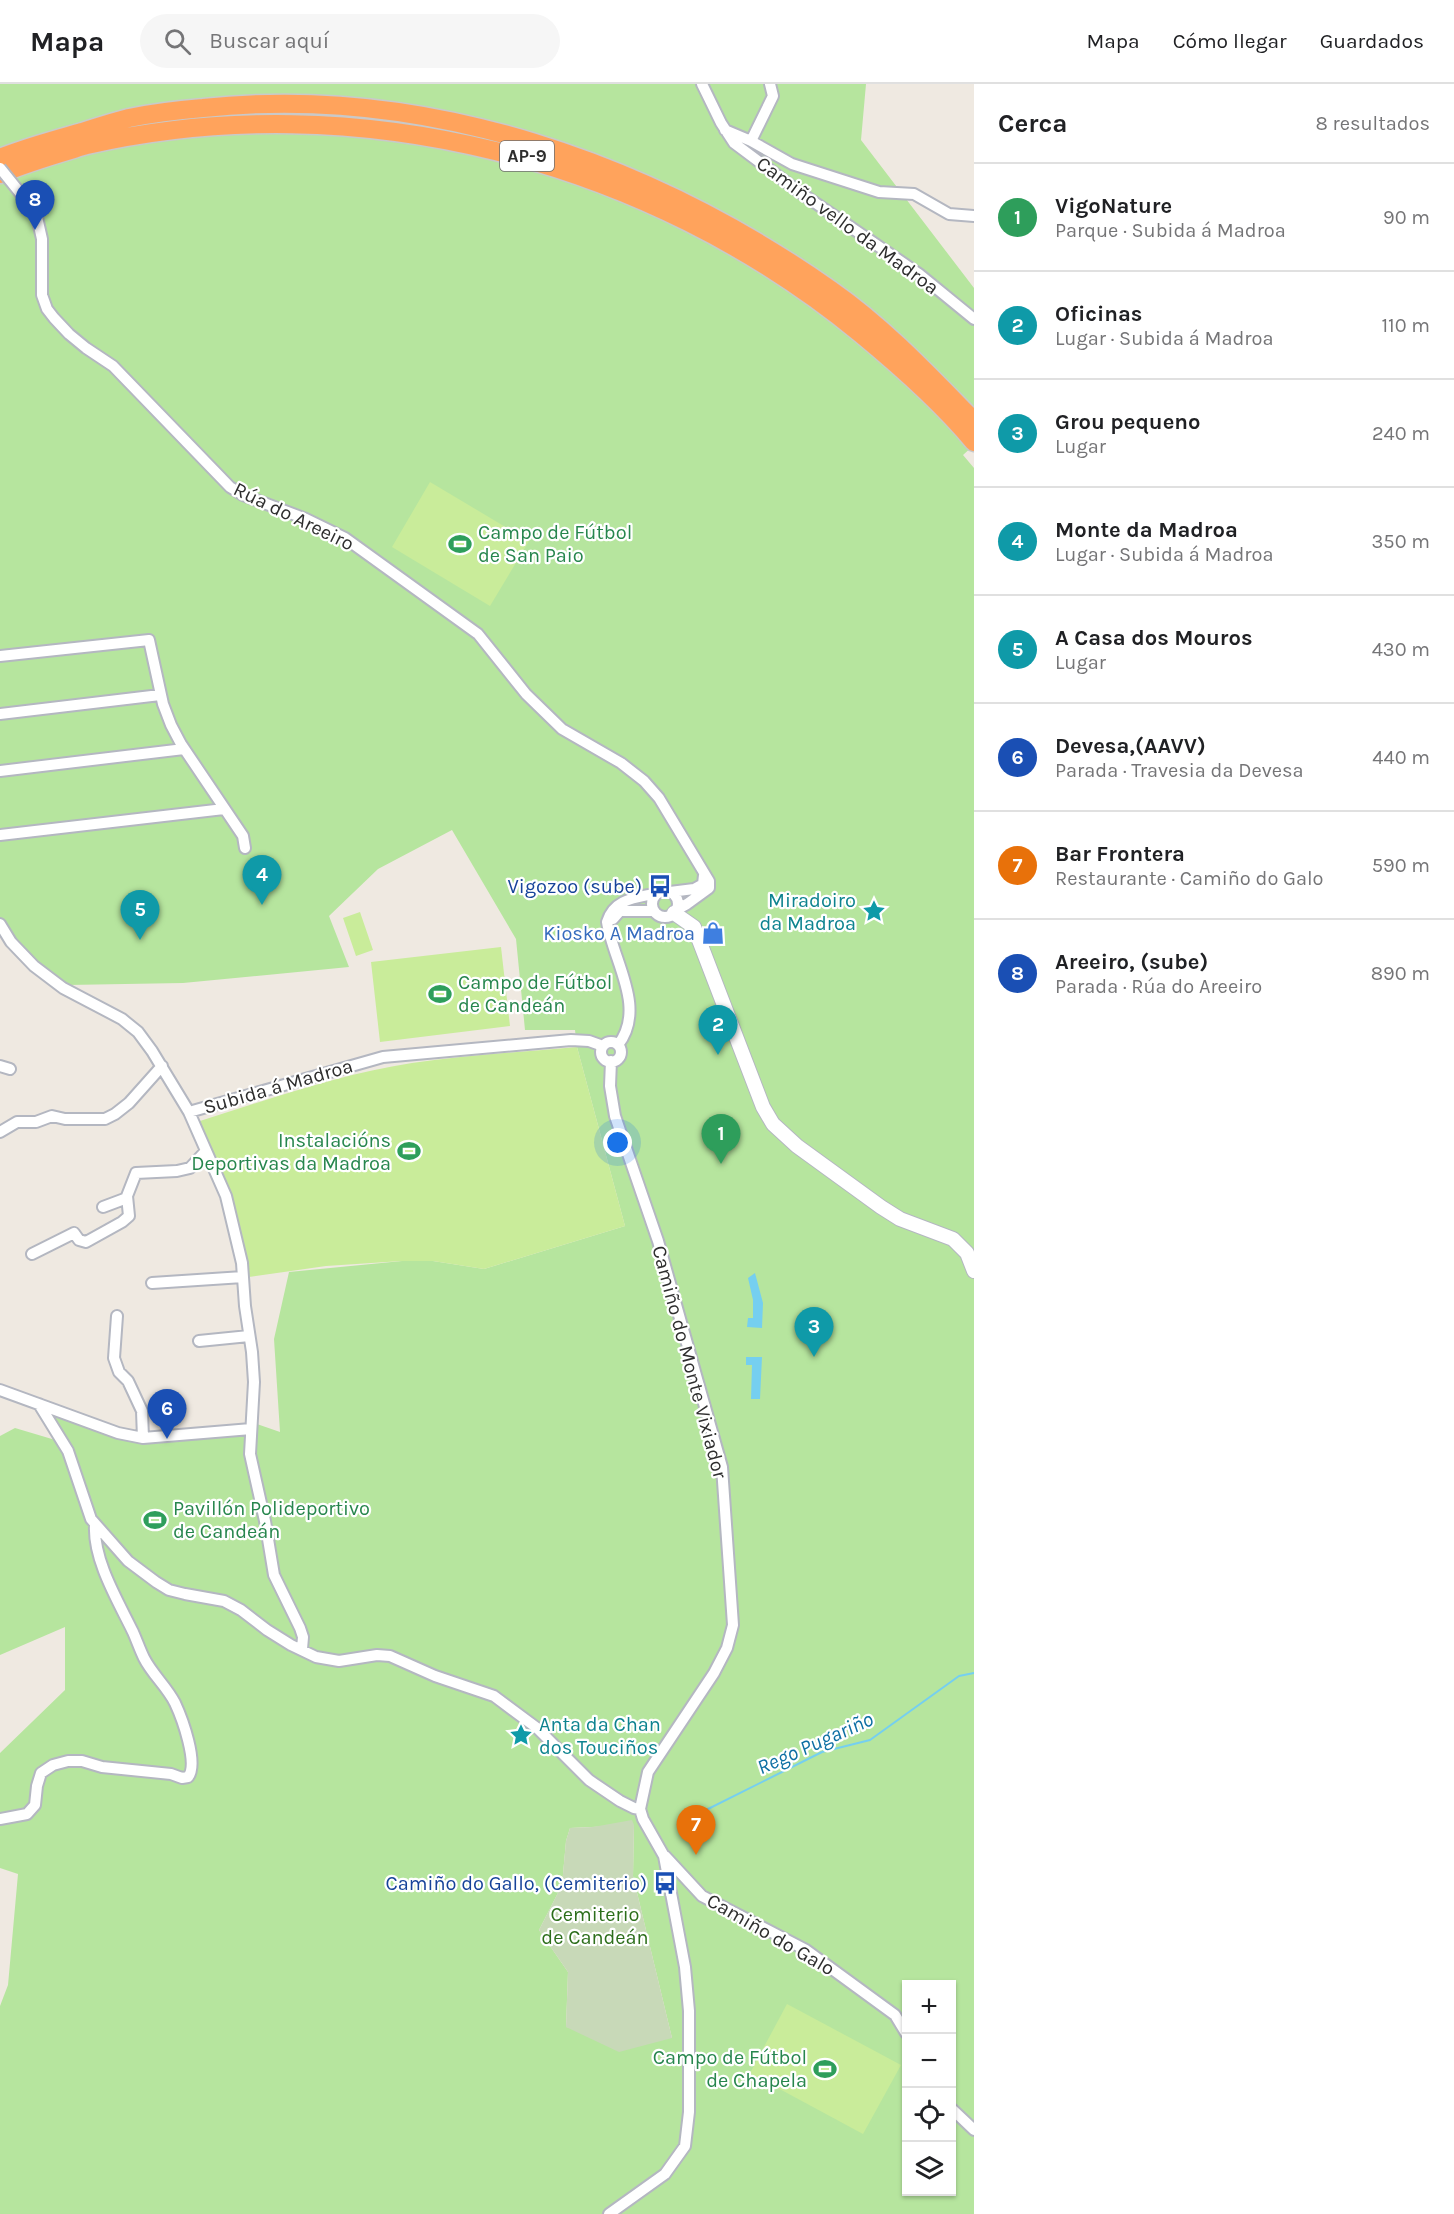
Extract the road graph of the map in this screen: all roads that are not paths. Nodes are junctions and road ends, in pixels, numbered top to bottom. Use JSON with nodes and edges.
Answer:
{"nodes":[{"id":1,"x":702,"y":84,"type":"edge"},
{"id":2,"x":770,"y":84,"type":"edge"},
{"id":3,"x":725,"y":130,"type":"junction"},
{"id":4,"x":751,"y":141,"type":"junction"},
{"id":5,"x":0,"y":158,"type":"edge"},
{"id":6,"x":0,"y":168,"type":"edge"},
{"id":7,"x":0,"y":174,"type":"edge"},
{"id":8,"x":974,"y":216,"type":"edge"},
{"id":9,"x":974,"y":319,"type":"edge"},
{"id":10,"x":974,"y":421,"type":"edge"},
{"id":11,"x":974,"y":442,"type":"edge"},
{"id":12,"x":0,"y":656,"type":"edge"},
{"id":13,"x":160,"y":695,"type":"junction"},
{"id":14,"x":0,"y":714,"type":"edge"},
{"id":15,"x":184,"y":749,"type":"junction"},
{"id":16,"x":0,"y":771,"type":"edge"},
{"id":17,"x":224,"y":809,"type":"junction"},
{"id":18,"x":0,"y":835,"type":"edge"},
{"id":19,"x":245,"y":848,"type":"dead end"},
{"id":20,"x":705,"y":872,"type":"junction"},
{"id":21,"x":670,"y":892,"type":"junction"},
{"id":22,"x":658,"y":893,"type":"junction"},
{"id":23,"x":654,"y":911,"type":"junction"},
{"id":24,"x":675,"y":912,"type":"junction"},
{"id":25,"x":0,"y":924,"type":"edge"},
{"id":26,"x":609,"y":930,"type":"junction"},
{"id":27,"x":618,"y":1045,"type":"junction"},
{"id":28,"x":603,"y":1046,"type":"junction"},
{"id":29,"x":611,"y":1061,"type":"junction"},
{"id":30,"x":162,"y":1066,"type":"junction"},
{"id":31,"x":189,"y":1112,"type":"junction"},
{"id":32,"x":0,"y":1132,"type":"edge"},
{"id":33,"x":206,"y":1151,"type":"junction"},
{"id":34,"x":127,"y":1198,"type":"junction"},
{"id":35,"x":103,"y":1207,"type":"dead end"},
{"id":36,"x":32,"y":1254,"type":"dead end"},
{"id":37,"x":974,"y":1271,"type":"edge"},
{"id":38,"x":243,"y":1277,"type":"junction"},
{"id":39,"x":152,"y":1283,"type":"dead end"},
{"id":40,"x":117,"y":1316,"type":"dead end"},
{"id":41,"x":249,"y":1336,"type":"junction"},
{"id":42,"x":199,"y":1341,"type":"dead end"},
{"id":43,"x":0,"y":1390,"type":"edge"},
{"id":44,"x":39,"y":1404,"type":"junction"},
{"id":45,"x":250,"y":1429,"type":"junction"},
{"id":46,"x":143,"y":1438,"type":"junction"},
{"id":47,"x":95,"y":1525,"type":"junction"},
{"id":48,"x":302,"y":1649,"type":"junction"},
{"id":49,"x":640,"y":1809,"type":"junction"},
{"id":50,"x":0,"y":1819,"type":"edge"},
{"id":51,"x":664,"y":1856,"type":"junction"},
{"id":52,"x":902,"y":2026,"type":"edge"},
{"id":53,"x":956,"y":2114,"type":"edge"},
{"id":54,"x":974,"y":2130,"type":"edge"},
{"id":55,"x":609,"y":2214,"type":"edge"}],
"edges":[{"from":1,"to":3,"type":"street","name":"Camiño vello da Madroa"},
{"from":2,"to":4,"type":"street"},
{"from":3,"to":4,"type":"street"},
{"from":3,"to":9,"type":"street","name":"Camiño vello da Madroa"},
{"from":4,"to":8,"type":"street"},
{"from":5,"to":10,"type":"highway","number":"AP-9"},
{"from":6,"to":20,"type":"street","name":"Rúa do Areeiro","bridge":true},
{"from":7,"to":11,"type":"highway","number":"AP-9"},
{"from":12,"to":13,"type":"street"},
{"from":13,"to":14,"type":"street"},
{"from":13,"to":15,"type":"street"},
{"from":15,"to":16,"type":"street"},
{"from":15,"to":17,"type":"street"},
{"from":17,"to":18,"type":"street"},
{"from":17,"to":19,"type":"street"},
{"from":20,"to":21,"type":"street"},
{"from":20,"to":24,"type":"street"},
{"from":21,"to":22,"type":"street"},
{"from":21,"to":24,"type":"street"},
{"from":22,"to":23,"type":"street"},
{"from":22,"to":26,"type":"street"},
{"from":23,"to":24,"type":"street"},
{"from":23,"to":26,"type":"street"},
{"from":24,"to":37,"type":"street"},
{"from":25,"to":30,"type":"street","name":"Subida á Madroa"},
{"from":26,"to":27,"type":"street"},
{"from":27,"to":28,"type":"street","name":"Subida á Madroa"},
{"from":27,"to":29,"type":"street"},
{"from":28,"to":29,"type":"street"},
{"from":28,"to":31,"type":"street","name":"Subida á Madroa"},
{"from":29,"to":49,"type":"street","name":"Camiño do Monte Vixiador"},
{"from":30,"to":31,"type":"street","name":"Subida á Madroa"},
{"from":30,"to":32,"type":"street"},
{"from":31,"to":33,"type":"street"},
{"from":33,"to":34,"type":"street"},
{"from":33,"to":38,"type":"street"},
{"from":34,"to":35,"type":"street"},
{"from":34,"to":36,"type":"street"},
{"from":38,"to":39,"type":"street"},
{"from":38,"to":41,"type":"street"},
{"from":40,"to":46,"type":"street"},
{"from":41,"to":42,"type":"street"},
{"from":41,"to":45,"type":"street"},
{"from":43,"to":44,"type":"street"},
{"from":44,"to":46,"type":"street"},
{"from":44,"to":47,"type":"street"},
{"from":45,"to":46,"type":"street"},
{"from":45,"to":48,"type":"street"},
{"from":47,"to":48,"type":"street"},
{"from":47,"to":50,"type":"street"},
{"from":48,"to":49,"type":"street"},
{"from":49,"to":51,"type":"street"},
{"from":51,"to":52,"type":"street","name":"Camiño do Galo"},
{"from":51,"to":55,"type":"street"},
{"from":53,"to":54,"type":"street"}]}
